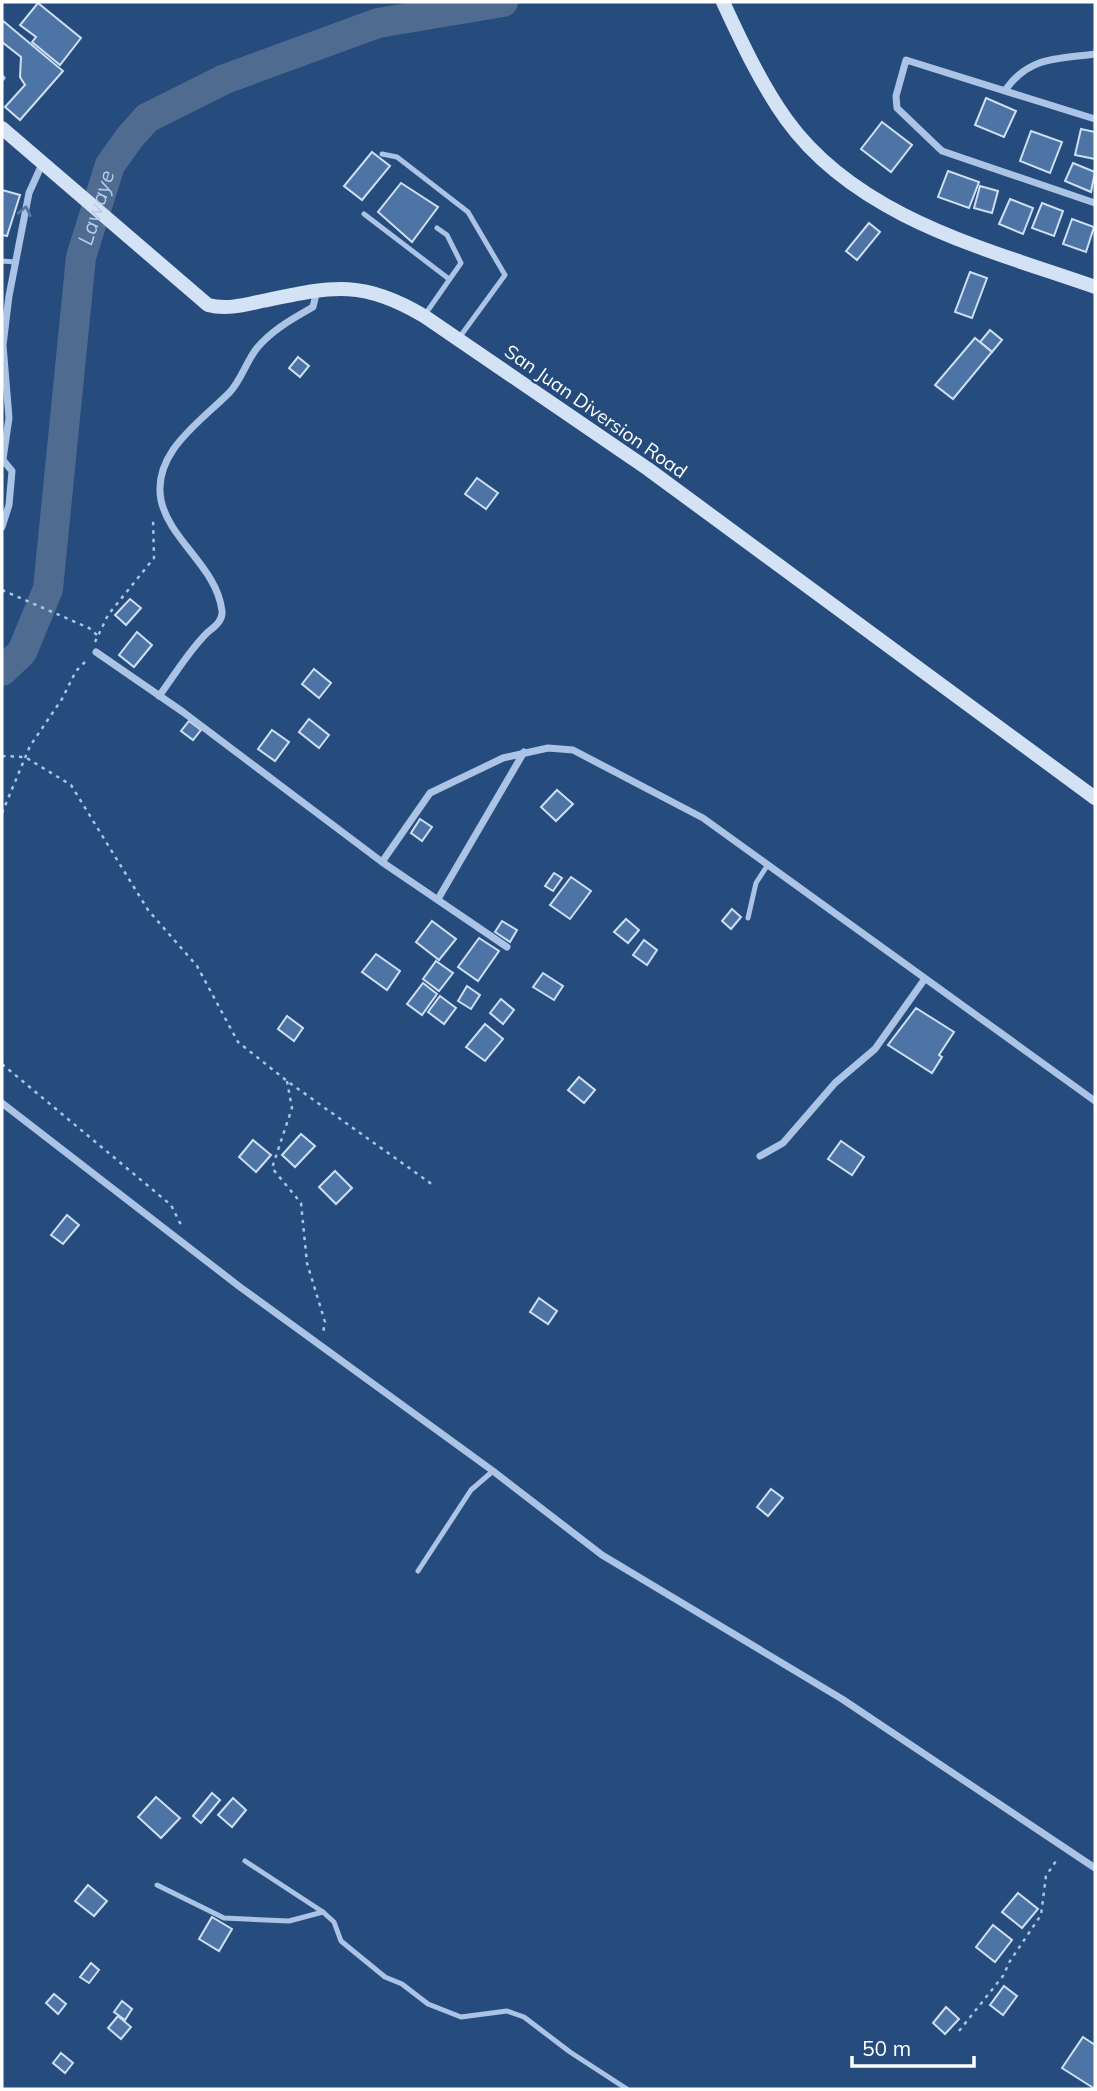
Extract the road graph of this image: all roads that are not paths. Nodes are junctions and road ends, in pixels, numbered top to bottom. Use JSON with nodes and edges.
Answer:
{"nodes":[{"id":1,"x":725,"y":7,"type":"edge"},
{"id":2,"x":1095,"y":54,"type":"edge"},
{"id":3,"x":1006,"y":89,"type":"junction"},
{"id":4,"x":1095,"y":119,"type":"edge"},
{"id":5,"x":2,"y":128,"type":"edge"},
{"id":6,"x":382,"y":154,"type":"dead end"},
{"id":7,"x":45,"y":164,"type":"junction"},
{"id":8,"x":1095,"y":203,"type":"edge"},
{"id":9,"x":364,"y":214,"type":"dead end"},
{"id":10,"x":437,"y":228,"type":"dead end"},
{"id":11,"x":2,"y":261,"type":"edge"},
{"id":12,"x":15,"y":262,"type":"junction"},
{"id":13,"x":449,"y":279,"type":"junction"},
{"id":14,"x":1095,"y":287,"type":"edge"},
{"id":15,"x":317,"y":289,"type":"junction"},
{"id":16,"x":424,"y":316,"type":"junction"},
{"id":17,"x":459,"y":338,"type":"junction"},
{"id":18,"x":2,"y":459,"type":"edge"},
{"id":19,"x":2,"y":498,"type":"edge"},
{"id":20,"x":9,"y":505,"type":"junction"},
{"id":21,"x":2,"y":527,"type":"edge"},
{"id":22,"x":96,"y":652,"type":"road end"},
{"id":23,"x":159,"y":696,"type":"junction"},
{"id":24,"x":524,"y":752,"type":"junction"},
{"id":25,"x":1095,"y":798,"type":"edge"},
{"id":26,"x":382,"y":862,"type":"junction"},
{"id":27,"x":767,"y":866,"type":"junction"},
{"id":28,"x":438,"y":899,"type":"junction"},
{"id":29,"x":748,"y":918,"type":"dead end"},
{"id":30,"x":507,"y":947,"type":"dead end"},
{"id":31,"x":924,"y":980,"type":"junction"},
{"id":32,"x":1095,"y":1101,"type":"edge"},
{"id":33,"x":2,"y":1103,"type":"edge"},
{"id":34,"x":760,"y":1156,"type":"dead end"},
{"id":35,"x":493,"y":1471,"type":"junction"},
{"id":36,"x":418,"y":1571,"type":"dead end"},
{"id":37,"x":245,"y":1861,"type":"dead end"},
{"id":38,"x":1095,"y":1868,"type":"edge"},
{"id":39,"x":157,"y":1885,"type":"dead end"},
{"id":40,"x":323,"y":1912,"type":"junction"},
{"id":41,"x":627,"y":2089,"type":"edge"}],
"edges":[{"from":1,"to":14,"type":"street"},
{"from":2,"to":3,"type":"street"},
{"from":3,"to":4,"type":"street"},
{"from":3,"to":8,"type":"street"},
{"from":5,"to":7,"type":"street","name":"San Juan Diversion Road"},
{"from":6,"to":17,"type":"lane"},
{"from":12,"to":7,"type":"street","one_way":true},
{"from":7,"to":15,"type":"street","name":"San Juan Diversion Road"},
{"from":9,"to":13,"type":"lane"},
{"from":10,"to":13,"type":"lane"},
{"from":11,"to":12,"type":"lane"},
{"from":12,"to":18,"type":"street"},
{"from":13,"to":16,"type":"lane"},
{"from":15,"to":16,"type":"street","name":"San Juan Diversion Road"},
{"from":15,"to":23,"type":"street"},
{"from":16,"to":17,"type":"street","name":"San Juan Diversion Road"},
{"from":17,"to":25,"type":"street","name":"San Juan Diversion Road"},
{"from":18,"to":20,"type":"street"},
{"from":19,"to":20,"type":"lane"},
{"from":20,"to":21,"type":"street"},
{"from":22,"to":23,"type":"street"},
{"from":23,"to":26,"type":"street"},
{"from":24,"to":26,"type":"street"},
{"from":24,"to":27,"type":"street"},
{"from":24,"to":28,"type":"street"},
{"from":26,"to":28,"type":"street"},
{"from":27,"to":29,"type":"lane"},
{"from":27,"to":31,"type":"street"},
{"from":28,"to":30,"type":"street"},
{"from":31,"to":32,"type":"street"},
{"from":31,"to":34,"type":"street"},
{"from":33,"to":35,"type":"street"},
{"from":35,"to":36,"type":"lane"},
{"from":35,"to":38,"type":"street"},
{"from":37,"to":40,"type":"lane"},
{"from":39,"to":40,"type":"lane"},
{"from":40,"to":41,"type":"lane"}]}
